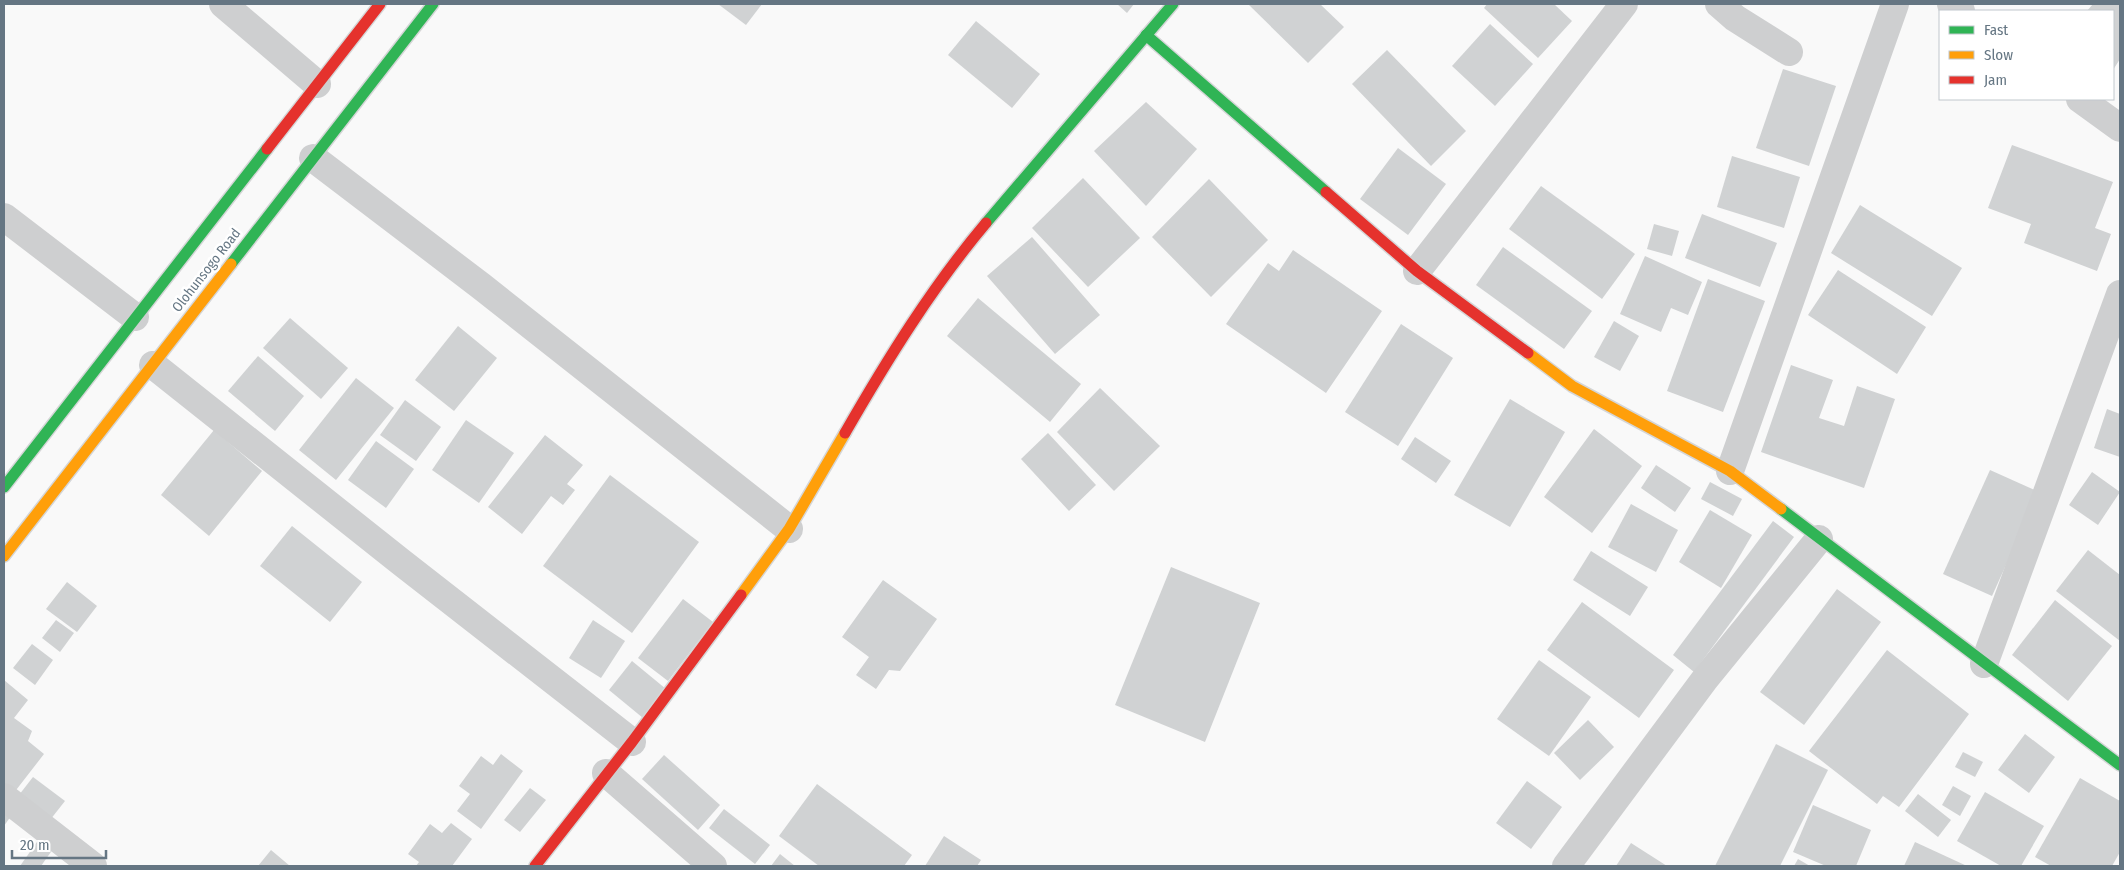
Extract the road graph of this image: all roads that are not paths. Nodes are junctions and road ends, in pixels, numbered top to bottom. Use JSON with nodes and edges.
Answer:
{"nodes":[{"id":1,"x":223,"y":4,"type":"edge"},
{"id":2,"x":380,"y":4,"type":"edge"},
{"id":3,"x":433,"y":4,"type":"edge"},
{"id":4,"x":1174,"y":4,"type":"edge"},
{"id":5,"x":1624,"y":4,"type":"edge"},
{"id":6,"x":1719,"y":4,"type":"edge"},
{"id":7,"x":1895,"y":4,"type":"edge"},
{"id":8,"x":1146,"y":34,"type":"junction"},
{"id":9,"x":1789,"y":52,"type":"dead end"},
{"id":10,"x":317,"y":84,"type":"junction"},
{"id":11,"x":2081,"y":100,"type":"edge"},
{"id":12,"x":2120,"y":128,"type":"edge"},
{"id":13,"x":313,"y":158,"type":"junction"},
{"id":14,"x":4,"y":217,"type":"edge"},
{"id":15,"x":1417,"y":271,"type":"junction"},
{"id":16,"x":2120,"y":294,"type":"edge"},
{"id":17,"x":135,"y":317,"type":"junction"},
{"id":18,"x":152,"y":365,"type":"junction"},
{"id":19,"x":1730,"y":471,"type":"junction"},
{"id":20,"x":4,"y":487,"type":"edge"},
{"id":21,"x":789,"y":529,"type":"junction"},
{"id":22,"x":1819,"y":539,"type":"junction"},
{"id":23,"x":4,"y":556,"type":"edge"},
{"id":24,"x":1984,"y":664,"type":"junction"},
{"id":25,"x":632,"y":742,"type":"junction"},
{"id":26,"x":2120,"y":765,"type":"edge"},
{"id":27,"x":606,"y":773,"type":"junction"},
{"id":28,"x":4,"y":797,"type":"edge"},
{"id":29,"x":93,"y":866,"type":"edge"},
{"id":30,"x":536,"y":866,"type":"edge"},
{"id":31,"x":713,"y":866,"type":"edge"},
{"id":32,"x":1566,"y":866,"type":"edge"}],
"edges":[{"from":1,"to":10,"type":"street"},
{"from":2,"to":10,"type":"street","name":"Olohunsogo Road"},
{"from":3,"to":13,"type":"street","name":"Olohunsogo Road"},
{"from":4,"to":8,"type":"street"},
{"from":5,"to":15,"type":"street"},
{"from":6,"to":9,"type":"street"},
{"from":7,"to":19,"type":"street"},
{"from":8,"to":15,"type":"street"},
{"from":8,"to":21,"type":"street"},
{"from":10,"to":17,"type":"street","name":"Olohunsogo Road"},
{"from":11,"to":12,"type":"street"},
{"from":13,"to":18,"type":"street","name":"Olohunsogo Road"},
{"from":13,"to":21,"type":"street"},
{"from":14,"to":17,"type":"street"},
{"from":15,"to":19,"type":"street"},
{"from":16,"to":24,"type":"street"},
{"from":17,"to":20,"type":"street","name":"Olohunsogo Road"},
{"from":18,"to":23,"type":"street","name":"Olohunsogo Road"},
{"from":18,"to":25,"type":"street"},
{"from":19,"to":22,"type":"street"},
{"from":21,"to":25,"type":"street"},
{"from":22,"to":24,"type":"street"},
{"from":22,"to":32,"type":"street"},
{"from":24,"to":26,"type":"street"},
{"from":25,"to":27,"type":"street"},
{"from":27,"to":30,"type":"street"},
{"from":27,"to":31,"type":"street"},
{"from":28,"to":29,"type":"street"}]}
